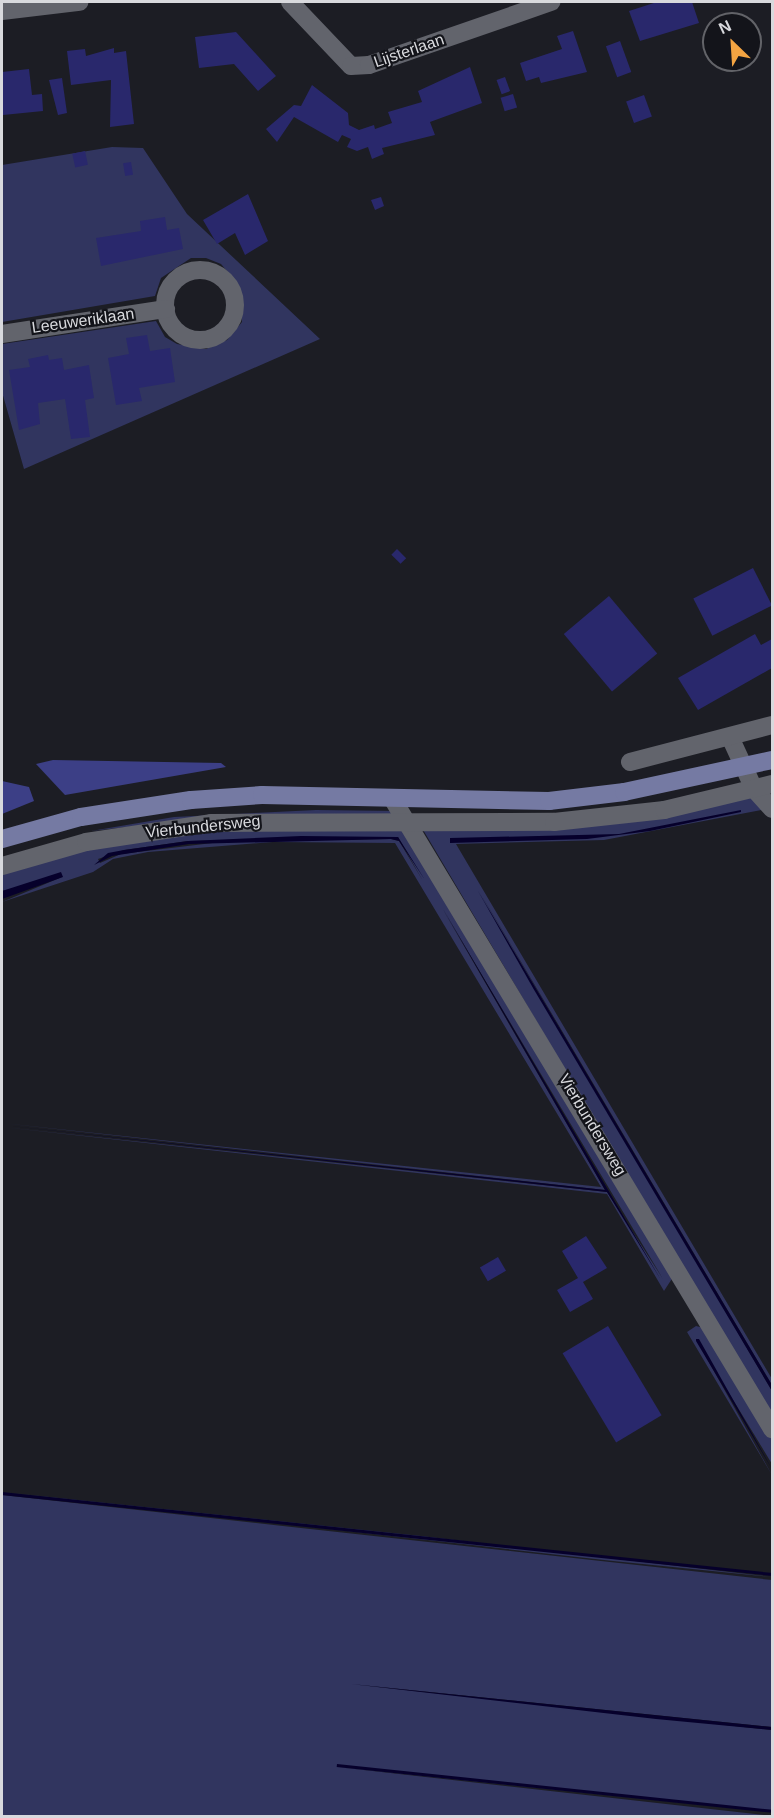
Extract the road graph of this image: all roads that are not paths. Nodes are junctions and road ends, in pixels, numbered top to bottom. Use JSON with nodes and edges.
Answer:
{"nodes":[{"id":1,"x":79,"y":2,"type":"edge"},
{"id":2,"x":290,"y":2,"type":"edge"},
{"id":3,"x":551,"y":2,"type":"edge"},
{"id":4,"x":2,"y":12,"type":"edge"},
{"id":5,"x":166,"y":309,"type":"dead end"},
{"id":6,"x":2,"y":334,"type":"edge"},
{"id":7,"x":772,"y":725,"type":"edge"},
{"id":8,"x":730,"y":737,"type":"junction"},
{"id":9,"x":772,"y":760,"type":"edge"},
{"id":10,"x":630,"y":762,"type":"dead end"},
{"id":11,"x":743,"y":769,"type":"junction"},
{"id":12,"x":772,"y":784,"type":"edge"},
{"id":13,"x":754,"y":789,"type":"junction"},
{"id":14,"x":393,"y":798,"type":"junction"},
{"id":15,"x":772,"y":808,"type":"edge"},
{"id":16,"x":409,"y":823,"type":"junction"},
{"id":17,"x":2,"y":839,"type":"edge"},
{"id":18,"x":2,"y":866,"type":"edge"},
{"id":19,"x":772,"y":1429,"type":"edge"}],
"edges":[{"from":1,"to":4,"type":"street"},
{"from":2,"to":3,"type":"street","name":"Lijsterlaan"},
{"from":5,"to":6,"type":"street","name":"Leeuweriklaan"},
{"from":7,"to":8,"type":"street"},
{"from":8,"to":10,"type":"street"},
{"from":8,"to":11,"type":"street"},
{"from":9,"to":11,"type":"main road","name":"Vierbundersweg"},
{"from":11,"to":13,"type":"street"},
{"from":11,"to":14,"type":"main road","name":"Vierbundersweg"},
{"from":12,"to":13,"type":"street","name":"Vierbundersweg"},
{"from":13,"to":15,"type":"street"},
{"from":13,"to":16,"type":"street","name":"Vierbundersweg"},
{"from":14,"to":16,"type":"street","name":"Vierbundersweg"},
{"from":14,"to":17,"type":"main road","name":"Vierbundersweg"},
{"from":16,"to":18,"type":"street","name":"Vierbundersweg"},
{"from":16,"to":19,"type":"street","name":"Vierbundersweg"}]}
